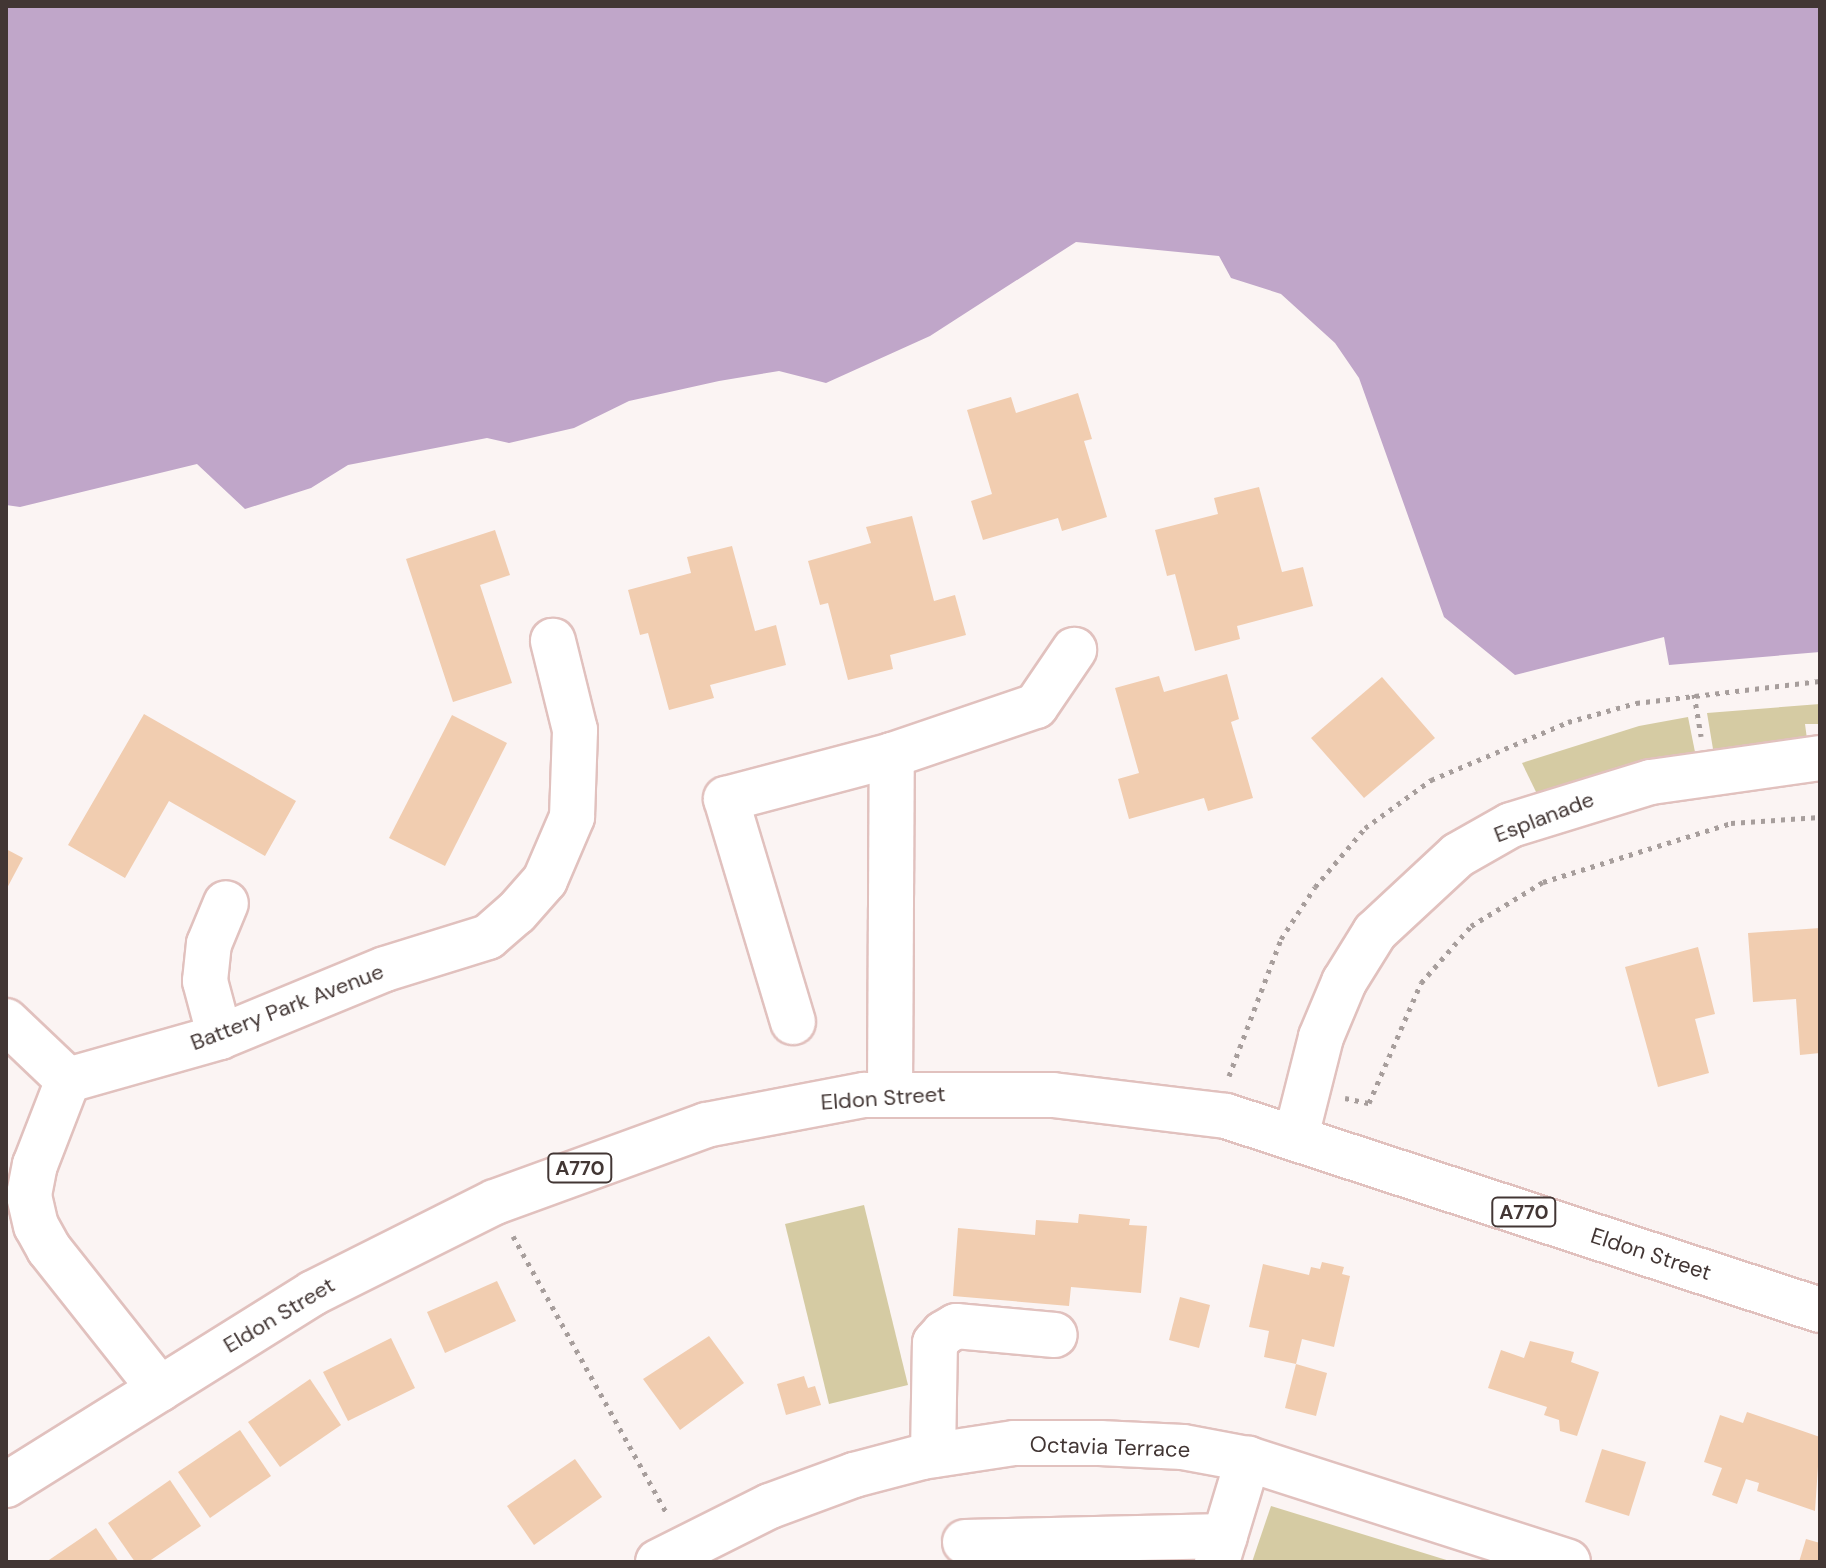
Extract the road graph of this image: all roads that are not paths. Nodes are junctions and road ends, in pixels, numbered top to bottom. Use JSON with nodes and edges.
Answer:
{"nodes":[{"id":1,"x":553,"y":641,"type":"dead end"},
{"id":2,"x":1074,"y":650,"type":"dead end"},
{"id":3,"x":892,"y":755,"type":"junction"},
{"id":4,"x":1820,"y":758,"type":"edge"},
{"id":5,"x":226,"y":903,"type":"dead end"},
{"id":6,"x":6,"y":1021,"type":"edge"},
{"id":7,"x":793,"y":1022,"type":"dead end"},
{"id":8,"x":220,"y":1037,"type":"junction"},
{"id":9,"x":68,"y":1080,"type":"junction"},
{"id":10,"x":890,"y":1093,"type":"junction"},
{"id":11,"x":1296,"y":1136,"type":"junction"},
{"id":12,"x":1820,"y":1310,"type":"edge"},
{"id":13,"x":1055,"y":1335,"type":"dead end"},
{"id":14,"x":160,"y":1389,"type":"junction"},
{"id":15,"x":933,"y":1455,"type":"junction"},
{"id":16,"x":1248,"y":1459,"type":"junction"},
{"id":17,"x":6,"y":1485,"type":"edge"},
{"id":18,"x":965,"y":1542,"type":"dead end"},
{"id":19,"x":1221,"y":1549,"type":"edge"},
{"id":20,"x":672,"y":1554,"type":"edge"},
{"id":21,"x":1568,"y":1562,"type":"edge"}],
"edges":[{"from":1,"to":8,"type":"street","name":"Battery Park Avenue"},
{"from":2,"to":3,"type":"street"},
{"from":3,"to":7,"type":"street"},
{"from":3,"to":10,"type":"street"},
{"from":4,"to":11,"type":"street","name":"Esplanade"},
{"from":5,"to":8,"type":"street"},
{"from":6,"to":9,"type":"street"},
{"from":8,"to":9,"type":"street","name":"Battery Park Avenue"},
{"from":9,"to":14,"type":"street"},
{"from":10,"to":11,"type":"street","name":"Eldon Street","number":"A770"},
{"from":10,"to":14,"type":"street","name":"Eldon Street","number":"A770"},
{"from":11,"to":12,"type":"street","name":"Eldon Street","number":"A770"},
{"from":13,"to":15,"type":"street"},
{"from":14,"to":17,"type":"street","name":"Eldon Street","number":"A770"},
{"from":15,"to":16,"type":"street","name":"Octavia Terrace"},
{"from":15,"to":20,"type":"street","name":"Octavia Terrace"},
{"from":16,"to":19,"type":"street"},
{"from":16,"to":21,"type":"street","name":"Octavia Terrace"},
{"from":18,"to":19,"type":"street"}]}
